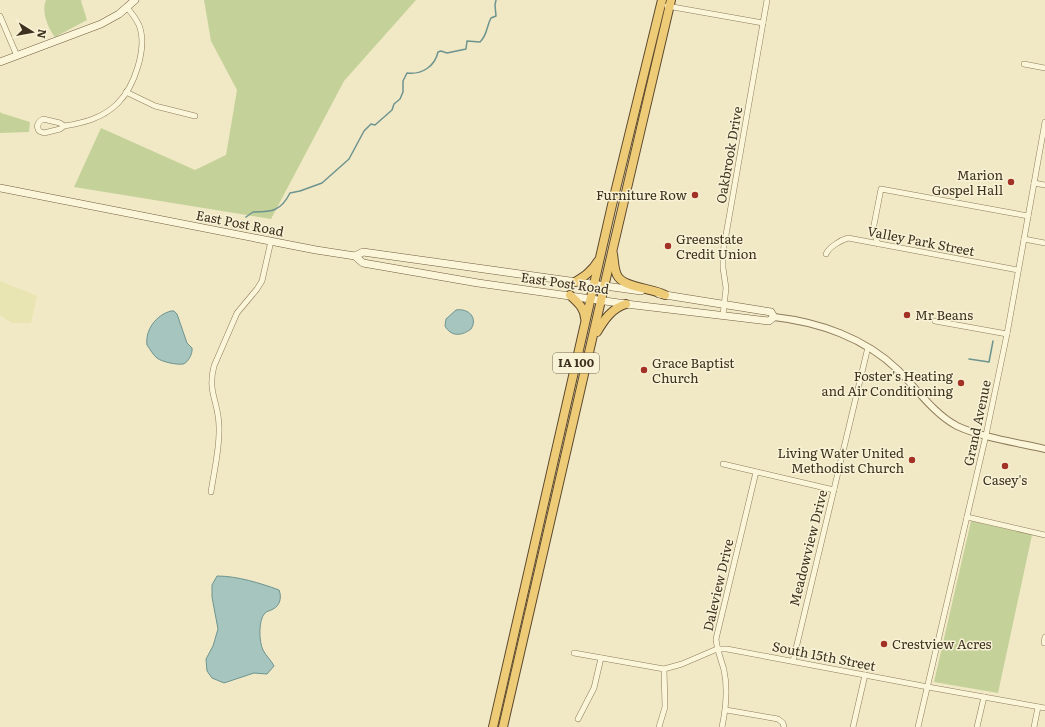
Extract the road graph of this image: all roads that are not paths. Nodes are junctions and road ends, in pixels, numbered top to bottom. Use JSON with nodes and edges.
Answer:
{"nodes":[{"id":1,"x":135,"y":0,"type":"edge"},
{"id":2,"x":767,"y":0,"type":"edge"},
{"id":3,"x":661,"y":2,"type":"edge"},
{"id":4,"x":670,"y":3,"type":"edge"},
{"id":5,"x":127,"y":8,"type":"junction"},
{"id":6,"x":0,"y":16,"type":"edge"},
{"id":7,"x":763,"y":23,"type":"junction"},
{"id":8,"x":17,"y":56,"type":"junction"},
{"id":9,"x":0,"y":62,"type":"edge"},
{"id":10,"x":1024,"y":64,"type":"dead end"},
{"id":11,"x":1045,"y":68,"type":"edge"},
{"id":12,"x":126,"y":92,"type":"junction"},
{"id":13,"x":195,"y":116,"type":"dead end"},
{"id":14,"x":1045,"y":125,"type":"edge"},
{"id":15,"x":64,"y":126,"type":"junction"},
{"id":16,"x":1034,"y":183,"type":"junction"},
{"id":17,"x":1045,"y":185,"type":"edge"},
{"id":18,"x":0,"y":188,"type":"edge"},
{"id":19,"x":1028,"y":216,"type":"junction"},
{"id":20,"x":1024,"y":239,"type":"junction"},
{"id":21,"x":271,"y":241,"type":"junction"},
{"id":22,"x":1045,"y":243,"type":"edge"},
{"id":23,"x":878,"y":244,"type":"junction"},
{"id":24,"x":612,"y":248,"type":"junction"},
{"id":25,"x":826,"y":254,"type":"dead end"},
{"id":26,"x":355,"y":256,"type":"junction"},
{"id":27,"x":600,"y":257,"type":"junction"},
{"id":28,"x":1018,"y":270,"type":"junction"},
{"id":29,"x":575,"y":282,"type":"junction"},
{"id":30,"x":594,"y":285,"type":"junction"},
{"id":31,"x":604,"y":286,"type":"junction"},
{"id":32,"x":570,"y":295,"type":"junction"},
{"id":33,"x":665,"y":295,"type":"junction"},
{"id":34,"x":591,"y":298,"type":"junction"},
{"id":35,"x":601,"y":300,"type":"junction"},
{"id":36,"x":626,"y":304,"type":"junction"},
{"id":37,"x":724,"y":304,"type":"junction"},
{"id":38,"x":722,"y":315,"type":"junction"},
{"id":39,"x":774,"y":317,"type":"junction"},
{"id":40,"x":586,"y":321,"type":"junction"},
{"id":41,"x":935,"y":321,"type":"dead end"},
{"id":42,"x":1007,"y":334,"type":"junction"},
{"id":43,"x":593,"y":338,"type":"junction"},
{"id":44,"x":868,"y":347,"type":"junction"},
{"id":45,"x":986,"y":436,"type":"junction"},
{"id":46,"x":1045,"y":449,"type":"edge"},
{"id":47,"x":722,"y":464,"type":"dead end"},
{"id":48,"x":756,"y":472,"type":"junction"},
{"id":49,"x":834,"y":490,"type":"junction"},
{"id":50,"x":211,"y":492,"type":"dead end"},
{"id":51,"x":967,"y":517,"type":"junction"},
{"id":52,"x":1045,"y":535,"type":"edge"},
{"id":53,"x":1045,"y":637,"type":"edge"},
{"id":54,"x":1044,"y":643,"type":"edge"},
{"id":55,"x":717,"y":650,"type":"junction"},
{"id":56,"x":574,"y":653,"type":"dead end"},
{"id":57,"x":601,"y":658,"type":"junction"},
{"id":58,"x":792,"y":661,"type":"junction"},
{"id":59,"x":664,"y":668,"type":"junction"},
{"id":60,"x":865,"y":675,"type":"junction"},
{"id":61,"x":928,"y":687,"type":"junction"},
{"id":62,"x":984,"y":697,"type":"junction"},
{"id":63,"x":1038,"y":706,"type":"junction"},
{"id":64,"x":1045,"y":708,"type":"edge"},
{"id":65,"x":726,"y":710,"type":"junction"},
{"id":66,"x":578,"y":719,"type":"dead end"},
{"id":67,"x":493,"y":727,"type":"edge"},
{"id":68,"x":503,"y":727,"type":"edge"},
{"id":69,"x":659,"y":727,"type":"edge"},
{"id":70,"x":722,"y":727,"type":"edge"},
{"id":71,"x":784,"y":727,"type":"edge"},
{"id":72,"x":853,"y":727,"type":"edge"},
{"id":73,"x":918,"y":727,"type":"edge"},
{"id":74,"x":977,"y":727,"type":"edge"},
{"id":75,"x":1034,"y":727,"type":"edge"}],
"edges":[{"from":1,"to":5,"type":"main road"},
{"from":2,"to":7,"type":"street","name":"Oakbrook Drive"},
{"from":3,"to":4,"type":"street"},
{"from":3,"to":27,"type":"highway","number":"IA 100"},
{"from":4,"to":7,"type":"street"},
{"from":4,"to":24,"type":"highway","number":"IA 100"},
{"from":5,"to":8,"type":"main road"},
{"from":5,"to":12,"type":"street"},
{"from":6,"to":8,"type":"street"},
{"from":7,"to":37,"type":"street","name":"Oakbrook Drive"},
{"from":8,"to":9,"type":"main road"},
{"from":10,"to":11,"type":"street"},
{"from":12,"to":13,"type":"street"},
{"from":12,"to":15,"type":"street"},
{"from":14,"to":16,"type":"street","name":"Grand Avenue"},
{"from":15,"to":15,"type":"street"},
{"from":16,"to":17,"type":"street"},
{"from":16,"to":19,"type":"street","name":"Grand Avenue"},
{"from":18,"to":21,"type":"main road","name":"East Post Road"},
{"from":19,"to":20,"type":"street","name":"Grand Avenue"},
{"from":19,"to":23,"type":"street"},
{"from":20,"to":22,"type":"street"},
{"from":20,"to":28,"type":"street","name":"Grand Avenue"},
{"from":21,"to":26,"type":"main road","name":"East Post Road"},
{"from":21,"to":50,"type":"street"},
{"from":23,"to":25,"type":"street","name":"Valley Park Street"},
{"from":23,"to":28,"type":"street","name":"Valley Park Street"},
{"from":24,"to":31,"type":"highway","number":"IA 100"},
{"from":24,"to":33,"type":"highway"},
{"from":26,"to":29,"type":"main road","name":"East Post Road"},
{"from":26,"to":32,"type":"main road","name":"East Post Road"},
{"from":27,"to":29,"type":"highway"},
{"from":27,"to":30,"type":"highway","number":"IA 100"},
{"from":28,"to":42,"type":"street","name":"Grand Avenue"},
{"from":29,"to":30,"type":"main road","name":"East Post Road"},
{"from":30,"to":31,"type":"main road","name":"East Post Road"},
{"from":30,"to":34,"type":"highway","number":"IA 100"},
{"from":31,"to":33,"type":"main road","name":"East Post Road"},
{"from":31,"to":35,"type":"highway","number":"IA 100"},
{"from":32,"to":34,"type":"main road","name":"East Post Road"},
{"from":32,"to":40,"type":"highway"},
{"from":33,"to":37,"type":"main road","name":"East Post Road"},
{"from":34,"to":35,"type":"main road","name":"East Post Road"},
{"from":34,"to":40,"type":"highway","number":"IA 100"},
{"from":35,"to":36,"type":"main road","name":"East Post Road"},
{"from":35,"to":43,"type":"highway","number":"IA 100"},
{"from":36,"to":38,"type":"main road","name":"East Post Road"},
{"from":36,"to":43,"type":"highway"},
{"from":37,"to":38,"type":"street","name":"Oakbrook Drive"},
{"from":37,"to":39,"type":"main road","name":"East Post Road"},
{"from":38,"to":39,"type":"main road","name":"East Post Road"},
{"from":39,"to":44,"type":"street","name":"East Post Road"},
{"from":40,"to":67,"type":"highway","number":"IA 100"},
{"from":41,"to":42,"type":"street"},
{"from":42,"to":45,"type":"street","name":"Grand Avenue"},
{"from":43,"to":68,"type":"highway","number":"IA 100"},
{"from":44,"to":45,"type":"street","name":"East Post Road"},
{"from":44,"to":49,"type":"street","name":"Meadowview Drive"},
{"from":45,"to":46,"type":"street","name":"East Post Road"},
{"from":45,"to":51,"type":"street","name":"Grand Avenue"},
{"from":47,"to":48,"type":"street"},
{"from":48,"to":49,"type":"street"},
{"from":48,"to":55,"type":"street","name":"Daleview Drive"},
{"from":49,"to":58,"type":"street","name":"Meadowview Drive"},
{"from":51,"to":52,"type":"street"},
{"from":51,"to":61,"type":"street","name":"Grand Avenue"},
{"from":53,"to":54,"type":"street"},
{"from":55,"to":58,"type":"street","name":"South 15th Street"},
{"from":55,"to":59,"type":"street","name":"South 15th Street"},
{"from":55,"to":65,"type":"street","name":"Daleview Drive"},
{"from":56,"to":57,"type":"street","name":"South 15th Street"},
{"from":57,"to":59,"type":"street","name":"South 15th Street"},
{"from":57,"to":66,"type":"street"},
{"from":58,"to":60,"type":"street","name":"South 15th Street"},
{"from":59,"to":69,"type":"street"},
{"from":60,"to":61,"type":"street","name":"South 15th Street"},
{"from":60,"to":72,"type":"street"},
{"from":61,"to":62,"type":"street","name":"South 15th Street"},
{"from":61,"to":73,"type":"street","name":"Grand Avenue"},
{"from":62,"to":63,"type":"street","name":"South 15th Street"},
{"from":62,"to":74,"type":"street"},
{"from":63,"to":64,"type":"street","name":"South 15th Street"},
{"from":63,"to":75,"type":"street"},
{"from":65,"to":70,"type":"street","name":"Daleview Drive"},
{"from":65,"to":71,"type":"street"}]}
